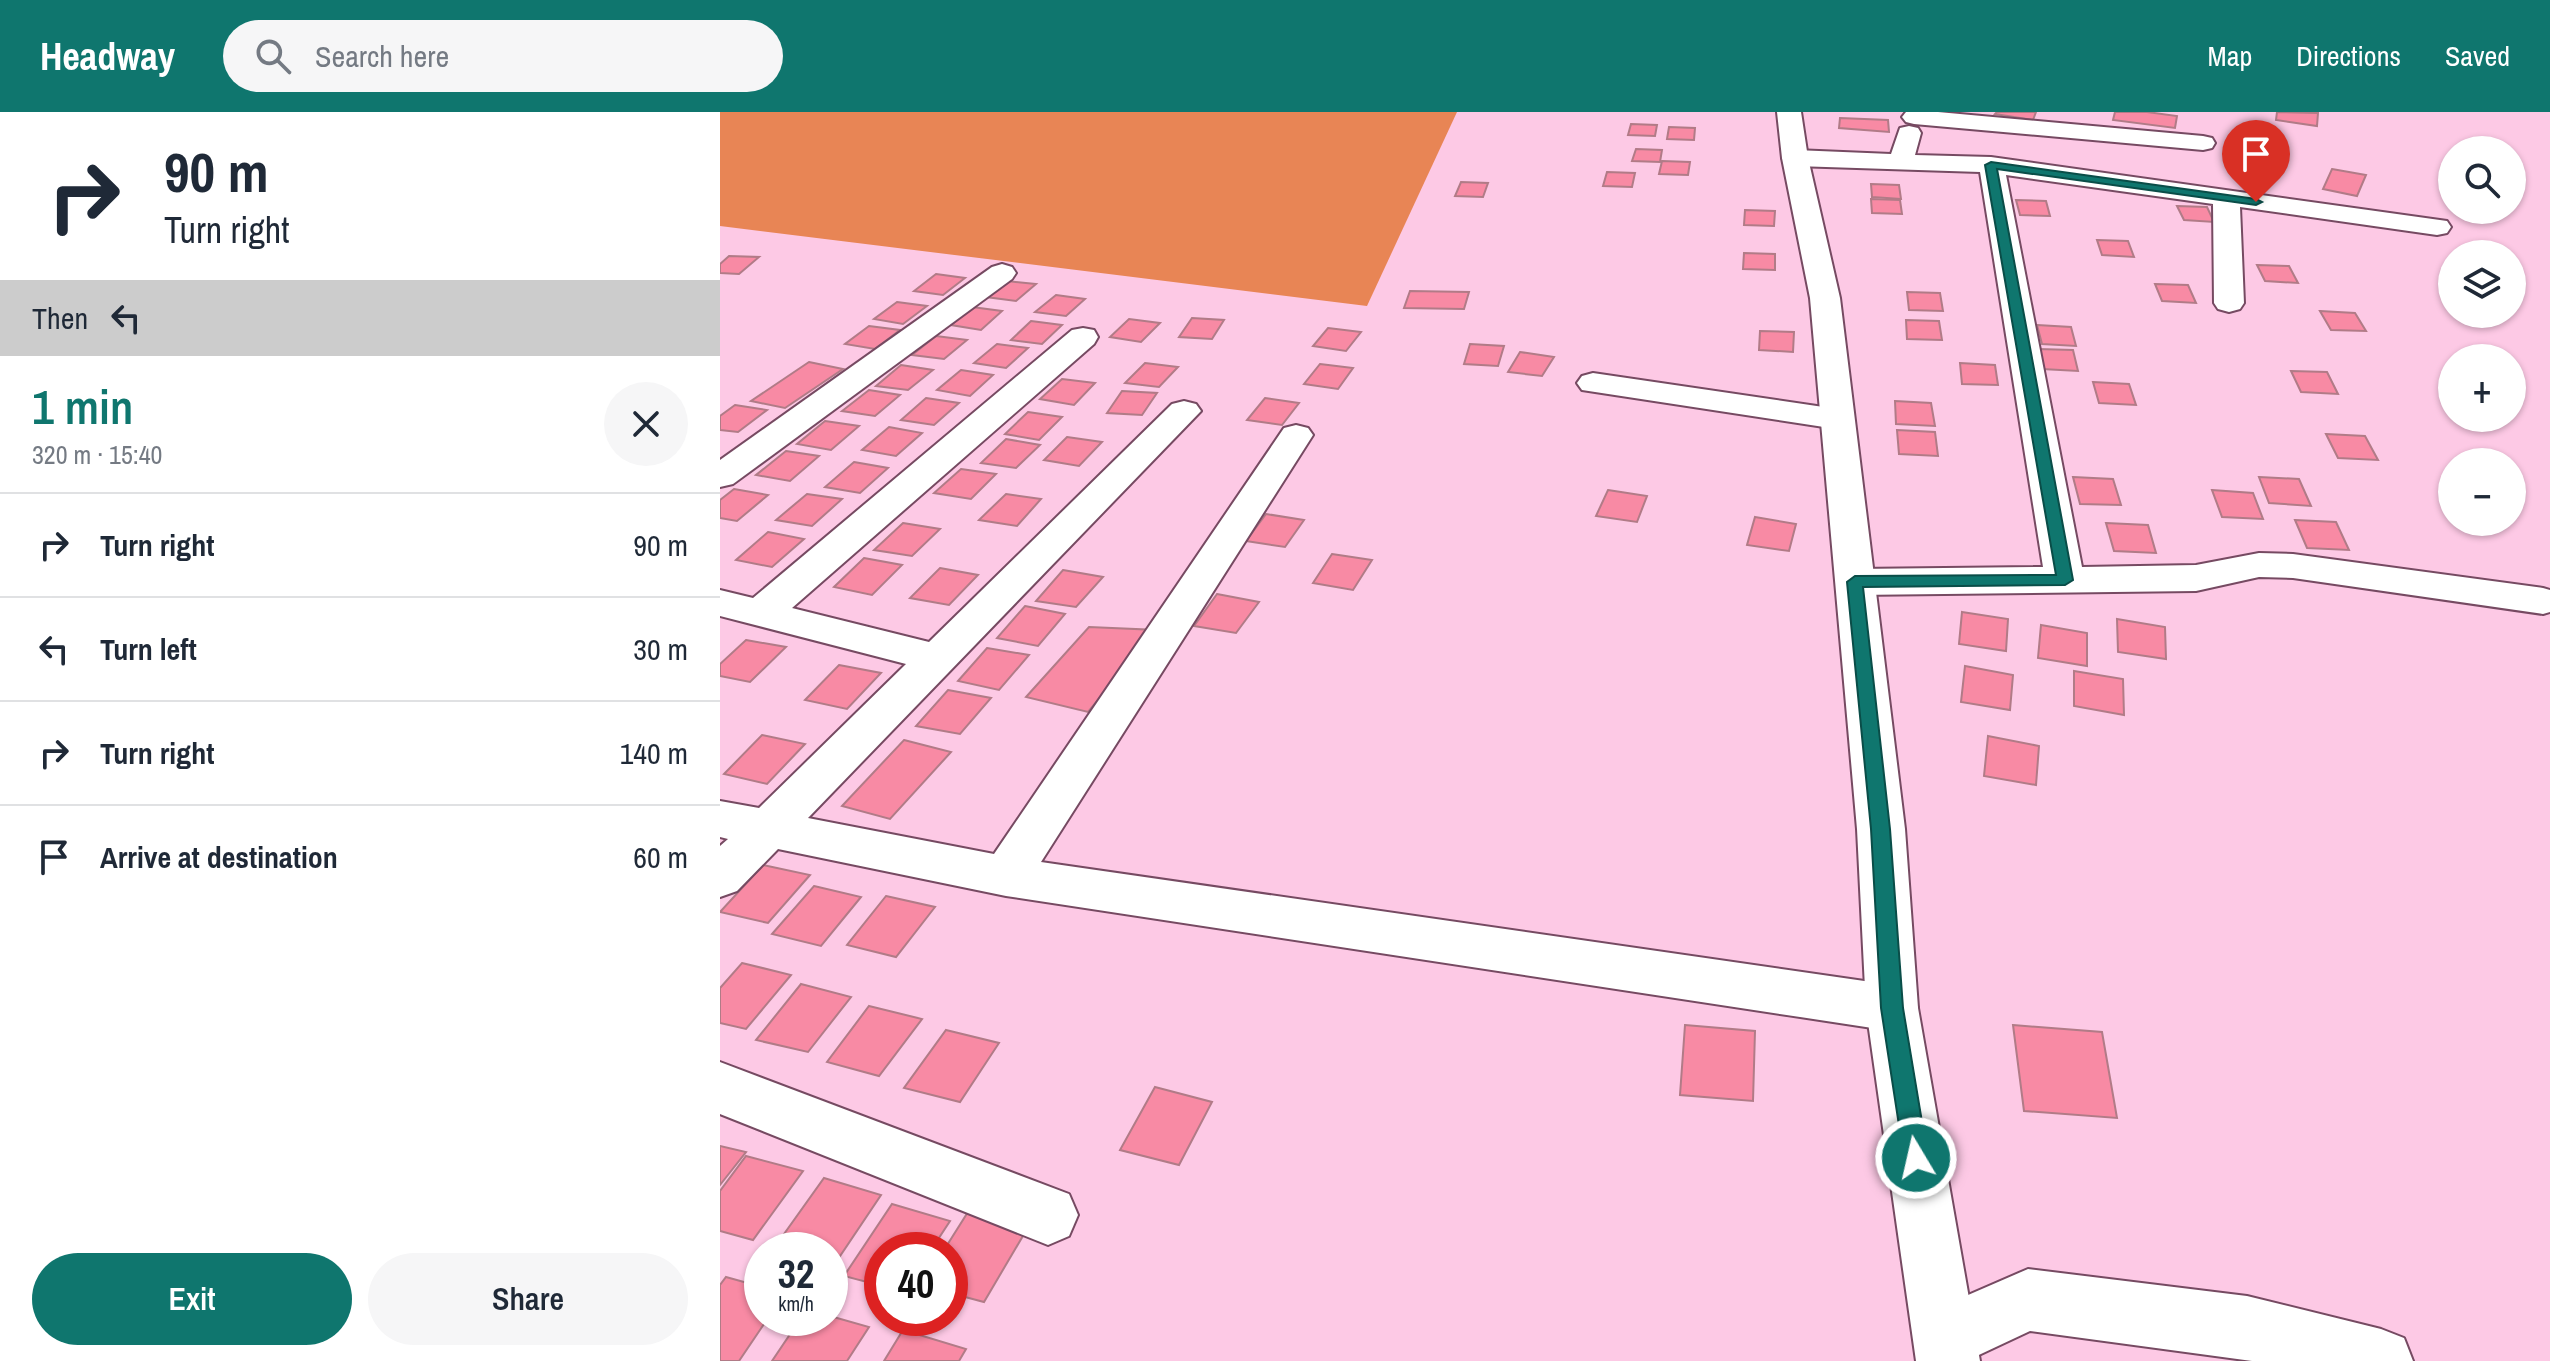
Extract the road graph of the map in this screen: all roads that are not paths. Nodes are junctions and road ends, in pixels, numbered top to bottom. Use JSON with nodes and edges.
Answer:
{"nodes":[{"id":1,"x":1789,"y":112,"type":"edge"},
{"id":2,"x":1915,"y":115,"type":"edge"},
{"id":3,"x":2203,"y":143,"type":"dead end"},
{"id":4,"x":1795,"y":158,"type":"junction"},
{"id":5,"x":1901,"y":162,"type":"junction"},
{"id":6,"x":1991,"y":165,"type":"junction"},
{"id":7,"x":2226,"y":198,"type":"junction"},
{"id":8,"x":2437,"y":227,"type":"dead end"},
{"id":9,"x":1002,"y":273,"type":"dead end"},
{"id":10,"x":2229,"y":303,"type":"dead end"},
{"id":11,"x":1083,"y":337,"type":"dead end"},
{"id":12,"x":1593,"y":383,"type":"dead end"},
{"id":13,"x":1184,"y":411,"type":"dead end"},
{"id":14,"x":1837,"y":419,"type":"junction"},
{"id":15,"x":1296,"y":435,"type":"dead end"},
{"id":16,"x":720,"y":476,"type":"edge"},
{"id":17,"x":2065,"y":580,"type":"junction"},
{"id":18,"x":1855,"y":582,"type":"junction"},
{"id":19,"x":2543,"y":601,"type":"dead end"},
{"id":20,"x":720,"y":603,"type":"edge"},
{"id":21,"x":762,"y":612,"type":"junction"},
{"id":22,"x":937,"y":658,"type":"junction"},
{"id":23,"x":742,"y":825,"type":"edge"},
{"id":24,"x":1006,"y":876,"type":"junction"},
{"id":25,"x":720,"y":877,"type":"edge"},
{"id":26,"x":1892,"y":1008,"type":"junction"},
{"id":27,"x":720,"y":1088,"type":"edge"},
{"id":28,"x":1048,"y":1215,"type":"dead end"},
{"id":29,"x":1946,"y":1350,"type":"edge"},
{"id":30,"x":2381,"y":1361,"type":"edge"}],
"edges":[{"from":1,"to":4,"type":"street"},
{"from":2,"to":3,"type":"street"},
{"from":2,"to":5,"type":"street"},
{"from":4,"to":5,"type":"street"},
{"from":4,"to":14,"type":"street"},
{"from":5,"to":6,"type":"street"},
{"from":6,"to":7,"type":"street"},
{"from":6,"to":17,"type":"street"},
{"from":7,"to":8,"type":"street"},
{"from":7,"to":10,"type":"street"},
{"from":9,"to":16,"type":"street"},
{"from":11,"to":21,"type":"street"},
{"from":12,"to":14,"type":"street"},
{"from":13,"to":22,"type":"street"},
{"from":14,"to":18,"type":"street"},
{"from":15,"to":24,"type":"street"},
{"from":17,"to":18,"type":"street"},
{"from":17,"to":19,"type":"street"},
{"from":18,"to":26,"type":"street"},
{"from":20,"to":21,"type":"street"},
{"from":21,"to":22,"type":"street"},
{"from":22,"to":23,"type":"street"},
{"from":23,"to":24,"type":"street"},
{"from":23,"to":25,"type":"street"},
{"from":24,"to":26,"type":"street"},
{"from":26,"to":29,"type":"street"},
{"from":27,"to":28,"type":"street"},
{"from":29,"to":30,"type":"street"}]}
